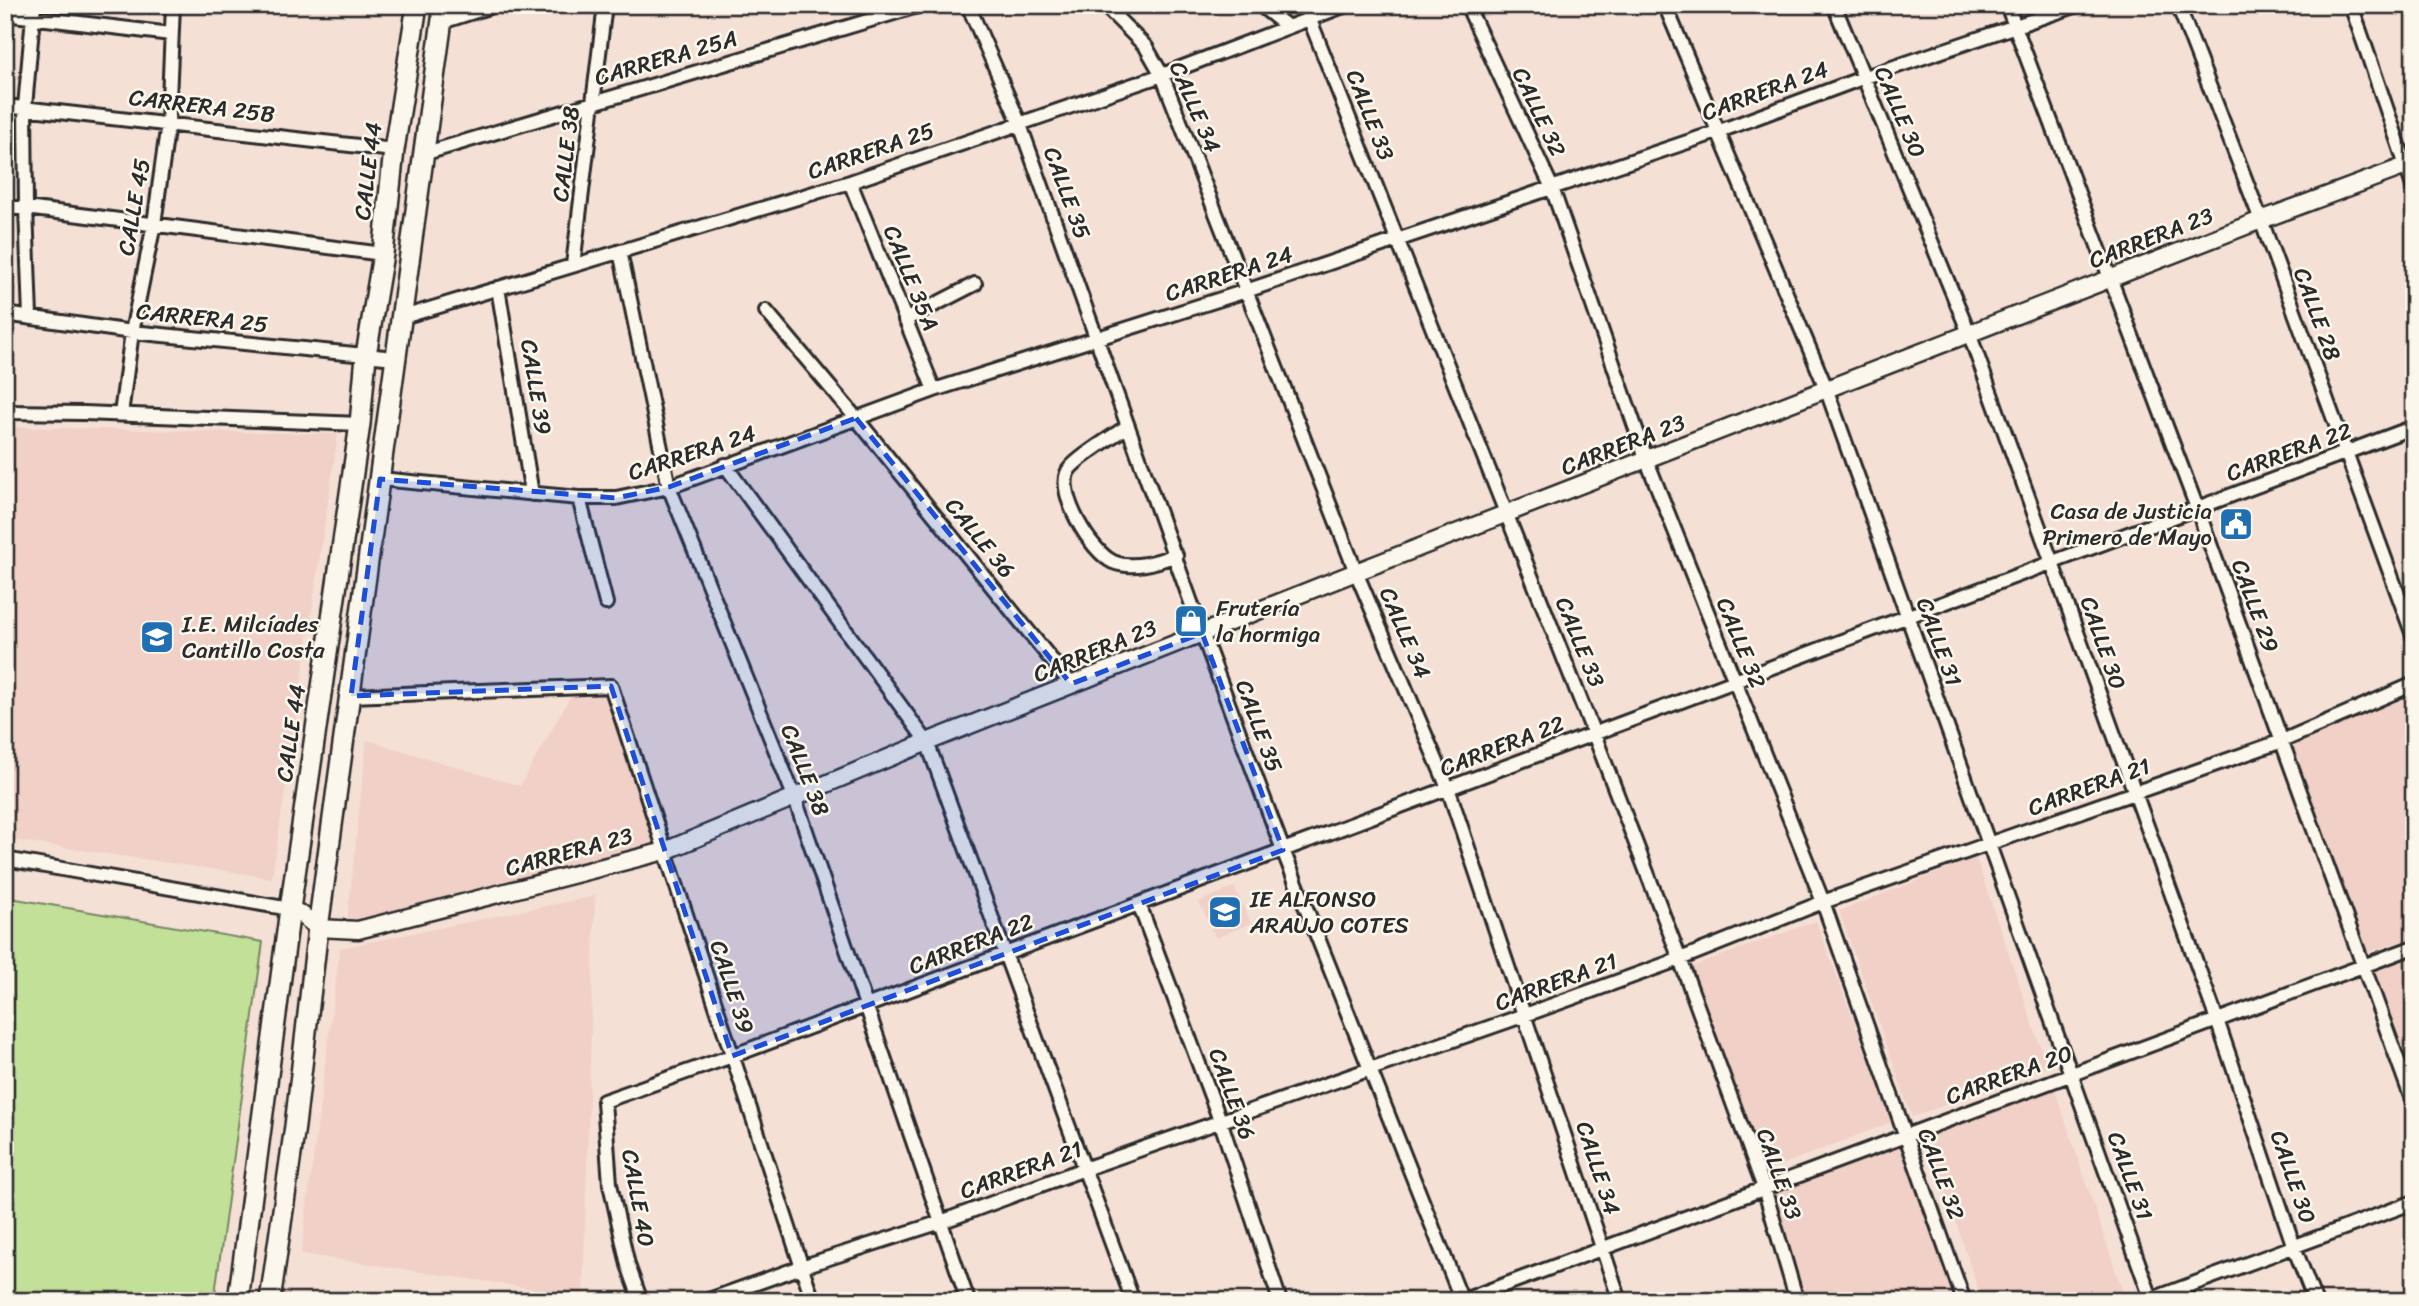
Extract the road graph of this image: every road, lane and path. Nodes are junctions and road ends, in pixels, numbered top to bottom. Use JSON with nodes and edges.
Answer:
{"nodes":[{"id":1,"x":173,"y":5,"type":"edge"},
{"id":2,"x":417,"y":5,"type":"edge"},
{"id":3,"x":495,"y":5,"type":"edge"},
{"id":4,"x":605,"y":5,"type":"edge"},
{"id":5,"x":921,"y":5,"type":"edge"},
{"id":6,"x":968,"y":5,"type":"edge"},
{"id":7,"x":1104,"y":5,"type":"edge"},
{"id":8,"x":1260,"y":5,"type":"edge"},
{"id":9,"x":1304,"y":5,"type":"edge"},
{"id":10,"x":1346,"y":5,"type":"edge"},
{"id":11,"x":1467,"y":5,"type":"edge"},
{"id":12,"x":1665,"y":5,"type":"edge"},
{"id":13,"x":1834,"y":5,"type":"edge"},
{"id":14,"x":2007,"y":5,"type":"edge"},
{"id":15,"x":2078,"y":5,"type":"edge"},
{"id":16,"x":2178,"y":5,"type":"edge"},
{"id":17,"x":2351,"y":5,"type":"edge"},
{"id":18,"x":34,"y":11,"type":"edge"},
{"id":19,"x":5,"y":14,"type":"edge"},
{"id":20,"x":443,"y":14,"type":"edge"},
{"id":21,"x":1309,"y":18,"type":"junction"},
{"id":22,"x":2015,"y":26,"type":"junction"},
{"id":23,"x":1288,"y":27,"type":"junction"},
{"id":24,"x":171,"y":34,"type":"junction"},
{"id":25,"x":1162,"y":75,"type":"junction"},
{"id":26,"x":1862,"y":78,"type":"junction"},
{"id":27,"x":593,"y":102,"type":"junction"},
{"id":28,"x":5,"y":106,"type":"edge"},
{"id":29,"x":25,"y":107,"type":"junction"},
{"id":30,"x":1019,"y":122,"type":"junction"},
{"id":31,"x":168,"y":124,"type":"junction"},
{"id":32,"x":1717,"y":132,"type":"junction"},
{"id":33,"x":394,"y":150,"type":"junction"},
{"id":34,"x":423,"y":154,"type":"junction"},
{"id":35,"x":2410,"y":165,"type":"edge"},
{"id":36,"x":850,"y":182,"type":"junction"},
{"id":37,"x":1552,"y":188,"type":"junction"},
{"id":38,"x":2414,"y":189,"type":"edge"},
{"id":39,"x":5,"y":208,"type":"edge"},
{"id":40,"x":26,"y":208,"type":"junction"},
{"id":41,"x":2261,"y":220,"type":"junction"},
{"id":42,"x":154,"y":224,"type":"junction"},
{"id":43,"x":1396,"y":240,"type":"junction"},
{"id":44,"x":620,"y":251,"type":"junction"},
{"id":45,"x":383,"y":254,"type":"junction"},
{"id":46,"x":573,"y":265,"type":"junction"},
{"id":47,"x":2112,"y":278,"type":"junction"},
{"id":48,"x":975,"y":284,"type":"dead end"},
{"id":49,"x":498,"y":288,"type":"junction"},
{"id":50,"x":1246,"y":291,"type":"junction"},
{"id":51,"x":766,"y":311,"type":"dead end"},
{"id":52,"x":5,"y":314,"type":"edge"},
{"id":53,"x":30,"y":317,"type":"junction"},
{"id":54,"x":403,"y":317,"type":"junction"},
{"id":55,"x":905,"y":320,"type":"junction"},
{"id":56,"x":132,"y":332,"type":"junction"},
{"id":57,"x":1969,"y":333,"type":"junction"},
{"id":58,"x":1097,"y":339,"type":"junction"},
{"id":59,"x":366,"y":355,"type":"junction"},
{"id":60,"x":395,"y":358,"type":"junction"},
{"id":61,"x":1826,"y":388,"type":"junction"},
{"id":62,"x":934,"y":390,"type":"junction"},
{"id":63,"x":5,"y":412,"type":"edge"},
{"id":64,"x":121,"y":414,"type":"junction"},
{"id":65,"x":856,"y":418,"type":"junction"},
{"id":66,"x":360,"y":424,"type":"junction"},
{"id":67,"x":1128,"y":426,"type":"junction"},
{"id":68,"x":2414,"y":427,"type":"edge"},
{"id":69,"x":2345,"y":453,"type":"junction"},
{"id":70,"x":1647,"y":461,"type":"junction"},
{"id":71,"x":725,"y":466,"type":"junction"},
{"id":72,"x":380,"y":479,"type":"junction"},
{"id":73,"x":669,"y":486,"type":"junction"},
{"id":74,"x":532,"y":494,"type":"junction"},
{"id":75,"x":579,"y":498,"type":"junction"},
{"id":76,"x":2197,"y":508,"type":"junction"},
{"id":77,"x":1506,"y":514,"type":"junction"},
{"id":78,"x":1176,"y":555,"type":"junction"},
{"id":79,"x":2053,"y":562,"type":"junction"},
{"id":80,"x":1356,"y":572,"type":"junction"},
{"id":81,"x":606,"y":603,"type":"dead end"},
{"id":82,"x":1907,"y":617,"type":"junction"},
{"id":83,"x":1202,"y":633,"type":"junction"},
{"id":84,"x":2414,"y":638,"type":"edge"},
{"id":85,"x":1734,"y":681,"type":"junction"},
{"id":86,"x":1072,"y":684,"type":"junction"},
{"id":87,"x":2414,"y":684,"type":"edge"},
{"id":88,"x":351,"y":696,"type":"junction"},
{"id":89,"x":1594,"y":734,"type":"junction"},
{"id":90,"x":2282,"y":741,"type":"junction"},
{"id":91,"x":926,"y":742,"type":"junction"},
{"id":92,"x":1448,"y":788,"type":"junction"},
{"id":93,"x":2134,"y":793,"type":"junction"},
{"id":94,"x":794,"y":796,"type":"junction"},
{"id":95,"x":1989,"y":845,"type":"junction"},
{"id":96,"x":1283,"y":850,"type":"junction"},
{"id":97,"x":665,"y":851,"type":"junction"},
{"id":98,"x":5,"y":859,"type":"edge"},
{"id":99,"x":1823,"y":902,"type":"junction"},
{"id":100,"x":1139,"y":904,"type":"junction"},
{"id":101,"x":290,"y":909,"type":"junction"},
{"id":102,"x":318,"y":928,"type":"junction"},
{"id":103,"x":2414,"y":947,"type":"edge"},
{"id":104,"x":1005,"y":954,"type":"junction"},
{"id":105,"x":1680,"y":959,"type":"junction"},
{"id":106,"x":2363,"y":965,"type":"junction"},
{"id":107,"x":866,"y":1006,"type":"junction"},
{"id":108,"x":1525,"y":1016,"type":"junction"},
{"id":109,"x":2217,"y":1020,"type":"junction"},
{"id":110,"x":732,"y":1056,"type":"junction"},
{"id":111,"x":1371,"y":1070,"type":"junction"},
{"id":112,"x":2072,"y":1074,"type":"junction"},
{"id":113,"x":604,"y":1101,"type":"joint"},
{"id":114,"x":2414,"y":1105,"type":"edge"},
{"id":115,"x":1221,"y":1123,"type":"junction"},
{"id":116,"x":1904,"y":1136,"type":"junction"},
{"id":117,"x":1084,"y":1169,"type":"junction"},
{"id":118,"x":1764,"y":1188,"type":"junction"},
{"id":119,"x":2414,"y":1202,"type":"edge"},
{"id":120,"x":941,"y":1222,"type":"junction"},
{"id":121,"x":2294,"y":1247,"type":"junction"},
{"id":122,"x":1602,"y":1248,"type":"junction"},
{"id":123,"x":801,"y":1267,"type":"junction"},
{"id":124,"x":2150,"y":1300,"type":"edge"},
{"id":125,"x":238,"y":1301,"type":"edge"},
{"id":126,"x":270,"y":1301,"type":"edge"},
{"id":127,"x":641,"y":1301,"type":"edge"},
{"id":128,"x":706,"y":1301,"type":"edge"},
{"id":129,"x":813,"y":1301,"type":"edge"},
{"id":130,"x":968,"y":1301,"type":"edge"},
{"id":131,"x":1133,"y":1301,"type":"edge"},
{"id":132,"x":1280,"y":1301,"type":"edge"},
{"id":133,"x":1462,"y":1301,"type":"edge"},
{"id":134,"x":1620,"y":1301,"type":"edge"},
{"id":135,"x":1797,"y":1301,"type":"edge"},
{"id":136,"x":1964,"y":1301,"type":"edge"},
{"id":137,"x":2315,"y":1301,"type":"edge"}],
"edges":[{"from":1,"to":24,"type":"street","name":"CALLE 45"},
{"from":2,"to":33,"type":"main road","name":"CALLE 44"},
{"from":3,"to":20,"type":"street"},
{"from":4,"to":27,"type":"street","name":"CALLE 38"},
{"from":5,"to":27,"type":"street","name":"CARRERA 25A"},
{"from":6,"to":30,"type":"street","name":"CALLE 35"},
{"from":7,"to":25,"type":"street","name":"CALLE 34"},
{"from":8,"to":23,"type":"street"},
{"from":9,"to":21,"type":"street","name":"CALLE 33"},
{"from":10,"to":21,"type":"street","name":"CARRERA 25"},
{"from":11,"to":37,"type":"street","name":"CALLE 32"},
{"from":12,"to":32,"type":"street","name":"CALLE 31"},
{"from":13,"to":26,"type":"street","name":"CALLE 30"},
{"from":14,"to":22,"type":"street","name":"CALLE 29"},
{"from":15,"to":22,"type":"street","name":"CARRERA 24"},
{"from":16,"to":41,"type":"street","name":"CALLE 28"},
{"from":17,"to":35,"type":"street"},
{"from":18,"to":19,"type":"street"},
{"from":18,"to":24,"type":"street"},
{"from":18,"to":29,"type":"street"},
{"from":20,"to":34,"type":"main road"},
{"from":21,"to":23,"type":"street","name":"CARRERA 25"},
{"from":21,"to":43,"type":"street","name":"CALLE 33"},
{"from":22,"to":26,"type":"street","name":"CARRERA 24"},
{"from":22,"to":47,"type":"street","name":"CALLE 29"},
{"from":23,"to":25,"type":"street","name":"CARRERA 25"},
{"from":24,"to":31,"type":"street","name":"CALLE 45"},
{"from":25,"to":30,"type":"street","name":"CARRERA 25"},
{"from":25,"to":50,"type":"street","name":"CALLE 34"},
{"from":26,"to":32,"type":"street","name":"CARRERA 24"},
{"from":26,"to":57,"type":"street","name":"CALLE 30"},
{"from":27,"to":34,"type":"street","name":"CARRERA 25A"},
{"from":27,"to":46,"type":"street","name":"CALLE 38"},
{"from":28,"to":29,"type":"street","name":"CARRERA 25B"},
{"from":29,"to":31,"type":"street","name":"CARRERA 25B"},
{"from":29,"to":40,"type":"street"},
{"from":30,"to":36,"type":"street","name":"CARRERA 25"},
{"from":30,"to":58,"type":"street","name":"CALLE 35"},
{"from":31,"to":33,"type":"street","name":"CARRERA 25B"},
{"from":31,"to":42,"type":"street","name":"CALLE 45"},
{"from":32,"to":37,"type":"street","name":"CARRERA 24"},
{"from":32,"to":61,"type":"street","name":"CALLE 31"},
{"from":33,"to":45,"type":"main road","name":"CALLE 44"},
{"from":34,"to":54,"type":"main road"},
{"from":35,"to":38,"type":"street"},
{"from":35,"to":41,"type":"street","name":"CARRERA 23"},
{"from":36,"to":44,"type":"street","name":"CARRERA 25"},
{"from":36,"to":55,"type":"street","name":"CALLE 35A"},
{"from":37,"to":43,"type":"street","name":"CARRERA 24"},
{"from":37,"to":70,"type":"street","name":"CALLE 32"},
{"from":39,"to":40,"type":"street"},
{"from":40,"to":42,"type":"street"},
{"from":40,"to":53,"type":"street"},
{"from":41,"to":47,"type":"street","name":"CARRERA 23"},
{"from":41,"to":69,"type":"street","name":"CALLE 28"},
{"from":42,"to":45,"type":"street"},
{"from":42,"to":56,"type":"street","name":"CALLE 45"},
{"from":43,"to":50,"type":"street","name":"CARRERA 24"},
{"from":43,"to":77,"type":"street","name":"CALLE 33"},
{"from":44,"to":46,"type":"street","name":"CARRERA 25"},
{"from":44,"to":73,"type":"street","name":"CALLE 38"},
{"from":45,"to":59,"type":"main road","name":"CALLE 44"},
{"from":46,"to":49,"type":"street","name":"CARRERA 25"},
{"from":47,"to":57,"type":"street","name":"CARRERA 23"},
{"from":47,"to":76,"type":"street","name":"CALLE 29"},
{"from":48,"to":55,"type":"street"},
{"from":49,"to":54,"type":"street","name":"CARRERA 25"},
{"from":49,"to":74,"type":"street","name":"CALLE 39"},
{"from":50,"to":58,"type":"street","name":"CARRERA 24"},
{"from":50,"to":80,"type":"street","name":"CALLE 34"},
{"from":51,"to":65,"type":"street","name":"CALLE 36"},
{"from":52,"to":53,"type":"street","name":"CARRERA 25"},
{"from":53,"to":56,"type":"street","name":"CARRERA 25"},
{"from":54,"to":60,"type":"main road"},
{"from":55,"to":62,"type":"street","name":"CALLE 35A"},
{"from":56,"to":59,"type":"street","name":"CARRERA 25"},
{"from":56,"to":64,"type":"street","name":"CALLE 45"},
{"from":57,"to":61,"type":"street","name":"CARRERA 23"},
{"from":57,"to":79,"type":"street","name":"CALLE 30"},
{"from":58,"to":62,"type":"street","name":"CARRERA 24"},
{"from":58,"to":67,"type":"street","name":"CALLE 35"},
{"from":59,"to":60,"type":"street","name":"CARRERA 25"},
{"from":59,"to":66,"type":"main road","name":"CALLE 44"},
{"from":60,"to":72,"type":"main road"},
{"from":61,"to":70,"type":"street","name":"CARRERA 23"},
{"from":61,"to":82,"type":"street","name":"CALLE 31"},
{"from":62,"to":65,"type":"street","name":"CARRERA 24"},
{"from":63,"to":64,"type":"street"},
{"from":64,"to":66,"type":"street"},
{"from":65,"to":71,"type":"street","name":"CARRERA 24"},
{"from":65,"to":86,"type":"street","name":"CALLE 36"},
{"from":66,"to":101,"type":"main road","name":"CALLE 44"},
{"from":67,"to":78,"type":"street","name":"CALLE 35"},
{"from":67,"to":78,"type":"street"},
{"from":68,"to":69,"type":"street","name":"CARRERA 22"},
{"from":69,"to":76,"type":"street","name":"CARRERA 22"},
{"from":69,"to":84,"type":"street","name":"CALLE 28"},
{"from":70,"to":77,"type":"street","name":"CARRERA 23"},
{"from":70,"to":85,"type":"street","name":"CALLE 32"},
{"from":71,"to":73,"type":"street","name":"CARRERA 24"},
{"from":71,"to":91,"type":"street"},
{"from":72,"to":74,"type":"street","name":"CARRERA 24"},
{"from":72,"to":88,"type":"main road"},
{"from":73,"to":75,"type":"street","name":"CARRERA 24"},
{"from":73,"to":94,"type":"street","name":"CALLE 38"},
{"from":74,"to":75,"type":"street","name":"CARRERA 24"},
{"from":75,"to":81,"type":"street"},
{"from":76,"to":79,"type":"street","name":"CARRERA 22"},
{"from":76,"to":90,"type":"street","name":"CALLE 29"},
{"from":77,"to":80,"type":"street","name":"CARRERA 23"},
{"from":77,"to":89,"type":"street","name":"CALLE 33"},
{"from":78,"to":83,"type":"street","name":"CALLE 35"},
{"from":79,"to":82,"type":"street","name":"CARRERA 22"},
{"from":79,"to":93,"type":"street","name":"CALLE 30"},
{"from":80,"to":83,"type":"street","name":"CARRERA 23"},
{"from":80,"to":92,"type":"street","name":"CALLE 34"},
{"from":82,"to":85,"type":"street","name":"CARRERA 22"},
{"from":82,"to":95,"type":"street","name":"CALLE 31"},
{"from":83,"to":86,"type":"street","name":"CARRERA 23"},
{"from":83,"to":96,"type":"street","name":"CALLE 35"},
{"from":85,"to":89,"type":"street","name":"CARRERA 22"},
{"from":85,"to":99,"type":"street","name":"CALLE 32"},
{"from":86,"to":91,"type":"street","name":"CARRERA 23"},
{"from":87,"to":90,"type":"street","name":"CARRERA 21"},
{"from":88,"to":97,"type":"street","name":"CALLE 39"},
{"from":88,"to":102,"type":"main road"},
{"from":89,"to":92,"type":"street","name":"CARRERA 22"},
{"from":89,"to":105,"type":"street","name":"CALLE 33"},
{"from":90,"to":93,"type":"street","name":"CARRERA 21"},
{"from":90,"to":106,"type":"street","name":"CALLE 29"},
{"from":91,"to":94,"type":"street","name":"CARRERA 23"},
{"from":91,"to":104,"type":"street"},
{"from":92,"to":96,"type":"street","name":"CARRERA 22"},
{"from":92,"to":108,"type":"street","name":"CALLE 34"},
{"from":93,"to":95,"type":"street","name":"CARRERA 21"},
{"from":93,"to":109,"type":"street","name":"CALLE 30"},
{"from":94,"to":97,"type":"street","name":"CARRERA 23"},
{"from":94,"to":107,"type":"street","name":"CALLE 38"},
{"from":95,"to":99,"type":"street","name":"CARRERA 21"},
{"from":95,"to":112,"type":"street","name":"CALLE 31"},
{"from":96,"to":100,"type":"street","name":"CARRERA 22"},
{"from":96,"to":111,"type":"street","name":"CALLE 35"},
{"from":97,"to":102,"type":"street","name":"CARRERA 23"},
{"from":97,"to":110,"type":"street","name":"CALLE 39"},
{"from":98,"to":101,"type":"street"},
{"from":99,"to":105,"type":"street","name":"CARRERA 21"},
{"from":99,"to":116,"type":"street","name":"CALLE 32"},
{"from":100,"to":104,"type":"street","name":"CARRERA 22"},
{"from":100,"to":115,"type":"street","name":"CALLE 36"},
{"from":101,"to":102,"type":"street"},
{"from":101,"to":125,"type":"main road","name":"CALLE 44"},
{"from":102,"to":126,"type":"main road"},
{"from":103,"to":106,"type":"street","name":"CARRERA 20"},
{"from":104,"to":107,"type":"street","name":"CARRERA 22"},
{"from":104,"to":117,"type":"street"},
{"from":105,"to":108,"type":"street","name":"CARRERA 21"},
{"from":105,"to":118,"type":"street","name":"CALLE 33"},
{"from":106,"to":109,"type":"street","name":"CARRERA 20"},
{"from":106,"to":114,"type":"street","name":"CALLE 29"},
{"from":107,"to":110,"type":"street","name":"CARRERA 22"},
{"from":107,"to":120,"type":"street","name":"CALLE 38"},
{"from":108,"to":111,"type":"street","name":"CARRERA 21"},
{"from":108,"to":122,"type":"street","name":"CALLE 34"},
{"from":109,"to":112,"type":"street","name":"CARRERA 20"},
{"from":109,"to":121,"type":"street","name":"CALLE 30"},
{"from":110,"to":113,"type":"street","name":"CARRERA 22"},
{"from":110,"to":123,"type":"street","name":"CALLE 39"},
{"from":111,"to":115,"type":"street","name":"CARRERA 21"},
{"from":111,"to":133,"type":"street","name":"CALLE 35"},
{"from":112,"to":116,"type":"street","name":"CARRERA 20"},
{"from":112,"to":124,"type":"street","name":"CALLE 31"},
{"from":113,"to":127,"type":"street","name":"CALLE 40"},
{"from":115,"to":117,"type":"street","name":"CARRERA 21"},
{"from":115,"to":132,"type":"street","name":"CALLE 36"},
{"from":116,"to":118,"type":"street","name":"CARRERA 20"},
{"from":116,"to":136,"type":"street","name":"CALLE 32"},
{"from":117,"to":120,"type":"street","name":"CARRERA 21"},
{"from":117,"to":131,"type":"street"},
{"from":118,"to":122,"type":"street","name":"CARRERA 20"},
{"from":118,"to":135,"type":"street","name":"CALLE 33"},
{"from":119,"to":121,"type":"street"},
{"from":120,"to":123,"type":"street","name":"CARRERA 21"},
{"from":120,"to":130,"type":"street","name":"CALLE 38"},
{"from":121,"to":124,"type":"street"},
{"from":121,"to":137,"type":"street","name":"CALLE 30"},
{"from":122,"to":133,"type":"street","name":"CARRERA 20"},
{"from":122,"to":134,"type":"street","name":"CALLE 34"},
{"from":123,"to":128,"type":"street","name":"CARRERA 21"},
{"from":123,"to":129,"type":"street","name":"CALLE 39"}]}
